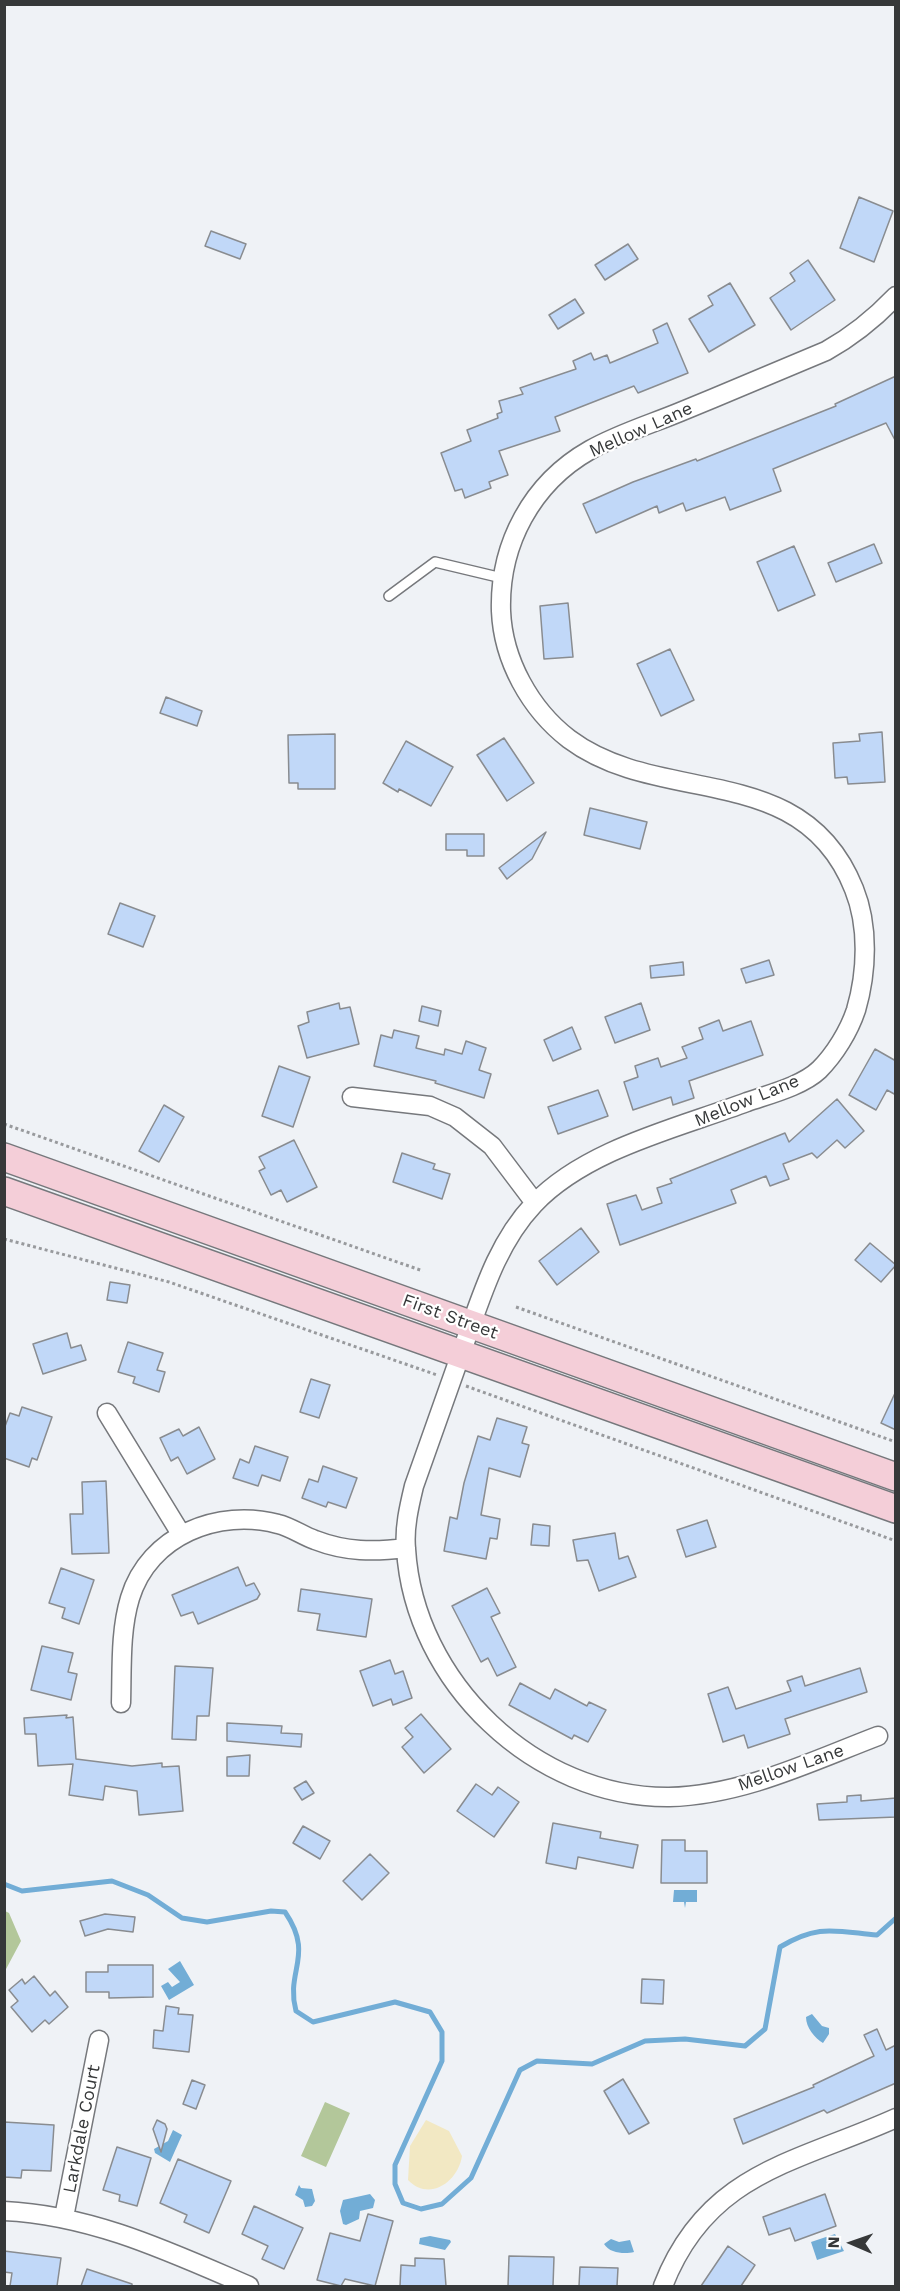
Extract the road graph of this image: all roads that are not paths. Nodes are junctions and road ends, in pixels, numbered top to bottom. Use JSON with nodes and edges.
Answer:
{"nodes":[{"id":1,"x":896,"y":296,"type":"edge"},
{"id":2,"x":502,"y":578,"type":"junction"},
{"id":3,"x":389,"y":596,"type":"dead end"},
{"id":4,"x":352,"y":1097,"type":"dead end"},
{"id":5,"x":4,"y":1157,"type":"edge"},
{"id":6,"x":4,"y":1191,"type":"edge"},
{"id":7,"x":535,"y":1203,"type":"junction"},
{"id":8,"x":471,"y":1324,"type":"junction"},
{"id":9,"x":461,"y":1354,"type":"junction"},
{"id":10,"x":107,"y":1413,"type":"dead end"},
{"id":11,"x":896,"y":1477,"type":"edge"},
{"id":12,"x":896,"y":1509,"type":"edge"},
{"id":13,"x":181,"y":1534,"type":"junction"},
{"id":14,"x":406,"y":1548,"type":"junction"},
{"id":15,"x":121,"y":1703,"type":"dead end"},
{"id":16,"x":878,"y":1736,"type":"dead end"},
{"id":17,"x":99,"y":2040,"type":"dead end"},
{"id":18,"x":896,"y":2118,"type":"edge"},
{"id":19,"x":4,"y":2211,"type":"edge"},
{"id":20,"x":64,"y":2217,"type":"junction"},
{"id":21,"x":249,"y":2286,"type":"edge"},
{"id":22,"x":663,"y":2286,"type":"edge"}],
"edges":[{"from":1,"to":2,"type":"street","name":"Mellow Lane"},
{"from":2,"to":3,"type":"lane"},
{"from":2,"to":7,"type":"street","name":"Mellow Lane"},
{"from":4,"to":7,"type":"street"},
{"from":5,"to":8,"type":"main road","name":"First Street"},
{"from":6,"to":9,"type":"main road","name":"First Street"},
{"from":7,"to":8,"type":"street","name":"Mellow Lane"},
{"from":8,"to":9,"type":"street","name":"Mellow Lane"},
{"from":8,"to":11,"type":"main road","name":"First Street"},
{"from":9,"to":12,"type":"main road","name":"First Street"},
{"from":9,"to":14,"type":"street","name":"Mellow Lane"},
{"from":10,"to":13,"type":"street"},
{"from":13,"to":14,"type":"street"},
{"from":13,"to":15,"type":"street"},
{"from":14,"to":16,"type":"street","name":"Mellow Lane"},
{"from":17,"to":20,"type":"street","name":"Larkdale Court"},
{"from":18,"to":22,"type":"street"},
{"from":19,"to":20,"type":"street"},
{"from":20,"to":21,"type":"street"}]}
